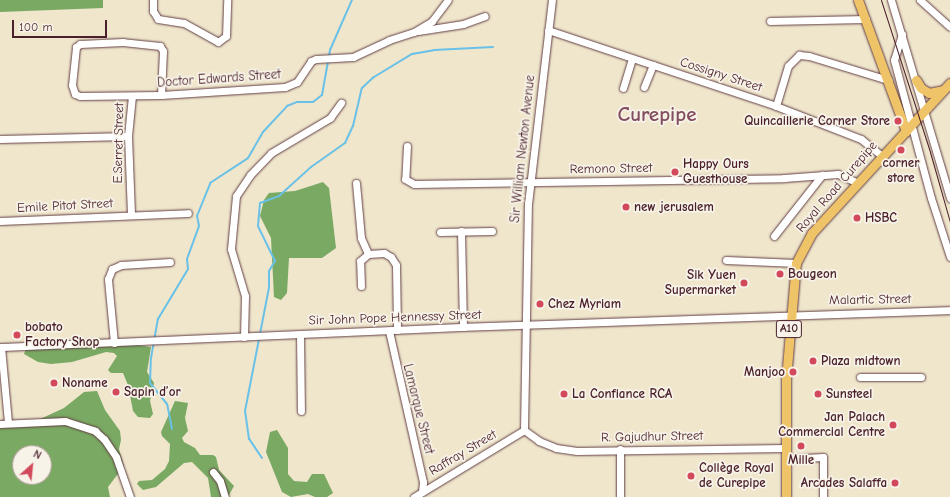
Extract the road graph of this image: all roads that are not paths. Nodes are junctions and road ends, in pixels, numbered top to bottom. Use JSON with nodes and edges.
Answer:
{"nodes":[{"id":1,"x":153,"y":0,"type":"edge"},
{"id":2,"x":227,"y":0,"type":"edge"},
{"id":3,"x":448,"y":0,"type":"edge"},
{"id":4,"x":552,"y":0,"type":"edge"},
{"id":5,"x":858,"y":0,"type":"edge"},
{"id":6,"x":891,"y":0,"type":"edge"},
{"id":7,"x":920,"y":0,"type":"edge"},
{"id":8,"x":485,"y":16,"type":"dead end"},
{"id":9,"x":866,"y":19,"type":"junction"},
{"id":10,"x":770,"y":21,"type":"dead end"},
{"id":11,"x":950,"y":27,"type":"edge"},
{"id":12,"x":548,"y":30,"type":"junction"},
{"id":13,"x":414,"y":32,"type":"junction"},
{"id":14,"x":902,"y":34,"type":"junction"},
{"id":15,"x":632,"y":58,"type":"junction"},
{"id":16,"x":653,"y":65,"type":"junction"},
{"id":17,"x":888,"y":80,"type":"junction"},
{"id":18,"x":916,"y":80,"type":"junction"},
{"id":19,"x":950,"y":83,"type":"edge"},
{"id":20,"x":623,"y":88,"type":"dead end"},
{"id":21,"x":644,"y":88,"type":"dead end"},
{"id":22,"x":943,"y":90,"type":"junction"},
{"id":23,"x":161,"y":95,"type":"junction"},
{"id":24,"x":132,"y":96,"type":"junction"},
{"id":25,"x":341,"y":103,"type":"dead end"},
{"id":26,"x":776,"y":106,"type":"junction"},
{"id":27,"x":925,"y":110,"type":"junction"},
{"id":28,"x":909,"y":128,"type":"junction"},
{"id":29,"x":128,"y":136,"type":"junction"},
{"id":30,"x":0,"y":139,"type":"edge"},
{"id":31,"x":407,"y":146,"type":"dead end"},
{"id":32,"x":881,"y":155,"type":"junction"},
{"id":33,"x":822,"y":175,"type":"junction"},
{"id":34,"x":529,"y":182,"type":"junction"},
{"id":35,"x":356,"y":183,"type":"dead end"},
{"id":36,"x":858,"y":183,"type":"junction"},
{"id":37,"x":950,"y":198,"type":"edge"},
{"id":38,"x":188,"y":213,"type":"dead end"},
{"id":39,"x":131,"y":214,"type":"junction"},
{"id":40,"x":0,"y":221,"type":"edge"},
{"id":41,"x":461,"y":231,"type":"junction"},
{"id":42,"x":492,"y":231,"type":"dead end"},
{"id":43,"x":440,"y":232,"type":"dead end"},
{"id":44,"x":774,"y":236,"type":"dead end"},
{"id":45,"x":368,"y":254,"type":"junction"},
{"id":46,"x":950,"y":257,"type":"edge"},
{"id":47,"x":726,"y":260,"type":"dead end"},
{"id":48,"x":170,"y":262,"type":"dead end"},
{"id":49,"x":796,"y":263,"type":"junction"},
{"id":50,"x":361,"y":286,"type":"dead end"},
{"id":51,"x":950,"y":310,"type":"edge"},
{"id":52,"x":790,"y":316,"type":"junction"},
{"id":53,"x":526,"y":326,"type":"junction"},
{"id":54,"x":464,"y":327,"type":"junction"},
{"id":55,"x":397,"y":330,"type":"junction"},
{"id":56,"x":389,"y":331,"type":"junction"},
{"id":57,"x":300,"y":334,"type":"junction"},
{"id":58,"x":244,"y":337,"type":"junction"},
{"id":59,"x":114,"y":343,"type":"junction"},
{"id":60,"x":0,"y":347,"type":"edge"},
{"id":61,"x":860,"y":377,"type":"dead end"},
{"id":62,"x":921,"y":377,"type":"dead end"},
{"id":63,"x":301,"y":411,"type":"dead end"},
{"id":64,"x":4,"y":423,"type":"edge"},
{"id":65,"x":524,"y":430,"type":"junction"},
{"id":66,"x":785,"y":448,"type":"junction"},
{"id":67,"x":620,"y":449,"type":"junction"},
{"id":68,"x":785,"y":459,"type":"junction"},
{"id":69,"x":213,"y":472,"type":"dead end"},
{"id":70,"x":422,"y":492,"type":"junction"},
{"id":71,"x":130,"y":497,"type":"edge"},
{"id":72,"x":225,"y":497,"type":"edge"},
{"id":73,"x":414,"y":497,"type":"edge"},
{"id":74,"x":620,"y":497,"type":"edge"},
{"id":75,"x":786,"y":497,"type":"edge"},
{"id":76,"x":823,"y":497,"type":"edge"}],
"edges":[{"from":1,"to":2,"type":"street"},
{"from":3,"to":13,"type":"street","name":"Doctor Edwards Street"},
{"from":4,"to":12,"type":"street","name":"Sir William Newton Avenue"},
{"from":5,"to":9,"type":"main road"},
{"from":6,"to":14,"type":"street"},
{"from":7,"to":11,"type":"street"},
{"from":8,"to":13,"type":"street"},
{"from":9,"to":10,"type":"street"},
{"from":9,"to":17,"type":"main road"},
{"from":12,"to":15,"type":"street","name":"Cossigny Street"},
{"from":12,"to":34,"type":"street","name":"Sir William Newton Avenue"},
{"from":13,"to":23,"type":"street","name":"Doctor Edwards Street"},
{"from":14,"to":18,"type":"street"},
{"from":14,"to":28,"type":"street"},
{"from":15,"to":16,"type":"street","name":"Cossigny Street"},
{"from":15,"to":20,"type":"street"},
{"from":16,"to":21,"type":"street"},
{"from":16,"to":26,"type":"street","name":"Cossigny Street"},
{"from":17,"to":26,"type":"street"},
{"from":17,"to":28,"type":"main road"},
{"from":18,"to":22,"type":"main road"},
{"from":18,"to":27,"type":"street"},
{"from":19,"to":22,"type":"main road","name":"Royal Road Curepipe","number":"A10"},
{"from":22,"to":27,"type":"main road","name":"Royal Road Curepipe","number":"A10"},
{"from":23,"to":24,"type":"street","name":"Doctor Edwards Street"},
{"from":23,"to":24,"type":"street","name":"Doctor Edwards Street"},
{"from":24,"to":29,"type":"street","name":"E.Serret Street"},
{"from":25,"to":58,"type":"street"},
{"from":26,"to":32,"type":"street","name":"Cossigny Street"},
{"from":27,"to":28,"type":"main road","name":"Royal Road Curepipe","number":"A10"},
{"from":27,"to":37,"type":"street"},
{"from":28,"to":32,"type":"main road","name":"Royal Road Curepipe","number":"A10"},
{"from":28,"to":46,"type":"street"},
{"from":29,"to":30,"type":"street"},
{"from":29,"to":39,"type":"street","name":"E.Serret Street"},
{"from":31,"to":34,"type":"street","name":"Remono Street"},
{"from":32,"to":36,"type":"main road","name":"Royal Road Curepipe","number":"A10"},
{"from":33,"to":34,"type":"street","name":"Remono Street"},
{"from":33,"to":36,"type":"street","name":"Remono Street"},
{"from":33,"to":44,"type":"street"},
{"from":34,"to":53,"type":"street","name":"Sir William Newton Avenue"},
{"from":35,"to":45,"type":"street"},
{"from":36,"to":49,"type":"main road","name":"Royal Road Curepipe","number":"A10"},
{"from":38,"to":39,"type":"street","name":"Emile Pitot Street"},
{"from":39,"to":40,"type":"street","name":"Emile Pitot Street"},
{"from":41,"to":42,"type":"street"},
{"from":41,"to":43,"type":"street"},
{"from":41,"to":54,"type":"street"},
{"from":45,"to":50,"type":"street"},
{"from":45,"to":55,"type":"street"},
{"from":47,"to":49,"type":"street"},
{"from":48,"to":59,"type":"street"},
{"from":49,"to":52,"type":"main road","name":"Royal Road Curepipe","number":"A10"},
{"from":51,"to":52,"type":"street","name":"Malartic Street"},
{"from":52,"to":53,"type":"street","name":"Sir John Pope Hennessy Street"},
{"from":52,"to":66,"type":"main road","name":"Royal Road Curepipe","number":"A10"},
{"from":53,"to":54,"type":"street","name":"Sir John Pope Hennessy Street"},
{"from":53,"to":65,"type":"street","name":"Sir William Newton Avenue"},
{"from":54,"to":55,"type":"street","name":"Sir John Pope Hennessy Street"},
{"from":55,"to":56,"type":"street","name":"Sir John Pope Hennessy Street"},
{"from":56,"to":57,"type":"street","name":"Sir John Pope Hennessy Street"},
{"from":56,"to":70,"type":"street","name":"Lamarque Street"},
{"from":57,"to":58,"type":"street","name":"Sir John Pope Hennessy Street"},
{"from":57,"to":63,"type":"street"},
{"from":58,"to":59,"type":"street","name":"Sir John Pope Hennessy Street"},
{"from":59,"to":60,"type":"street","name":"Sir John Pope Hennessy Street"},
{"from":60,"to":64,"type":"street"},
{"from":61,"to":62,"type":"street"},
{"from":64,"to":71,"type":"street"},
{"from":65,"to":67,"type":"street","name":"R. Gajudhur Street"},
{"from":65,"to":70,"type":"street","name":"Raffray Street"},
{"from":66,"to":67,"type":"street","name":"R. Gajudhur Street"},
{"from":66,"to":68,"type":"main road","name":"Royal Road Curepipe","number":"A10"},
{"from":67,"to":74,"type":"street"},
{"from":68,"to":75,"type":"main road","name":"Royal Road Curepipe","number":"A10"},
{"from":68,"to":76,"type":"street"},
{"from":69,"to":72,"type":"street"},
{"from":70,"to":73,"type":"street","name":"Raffray Street"}]}
